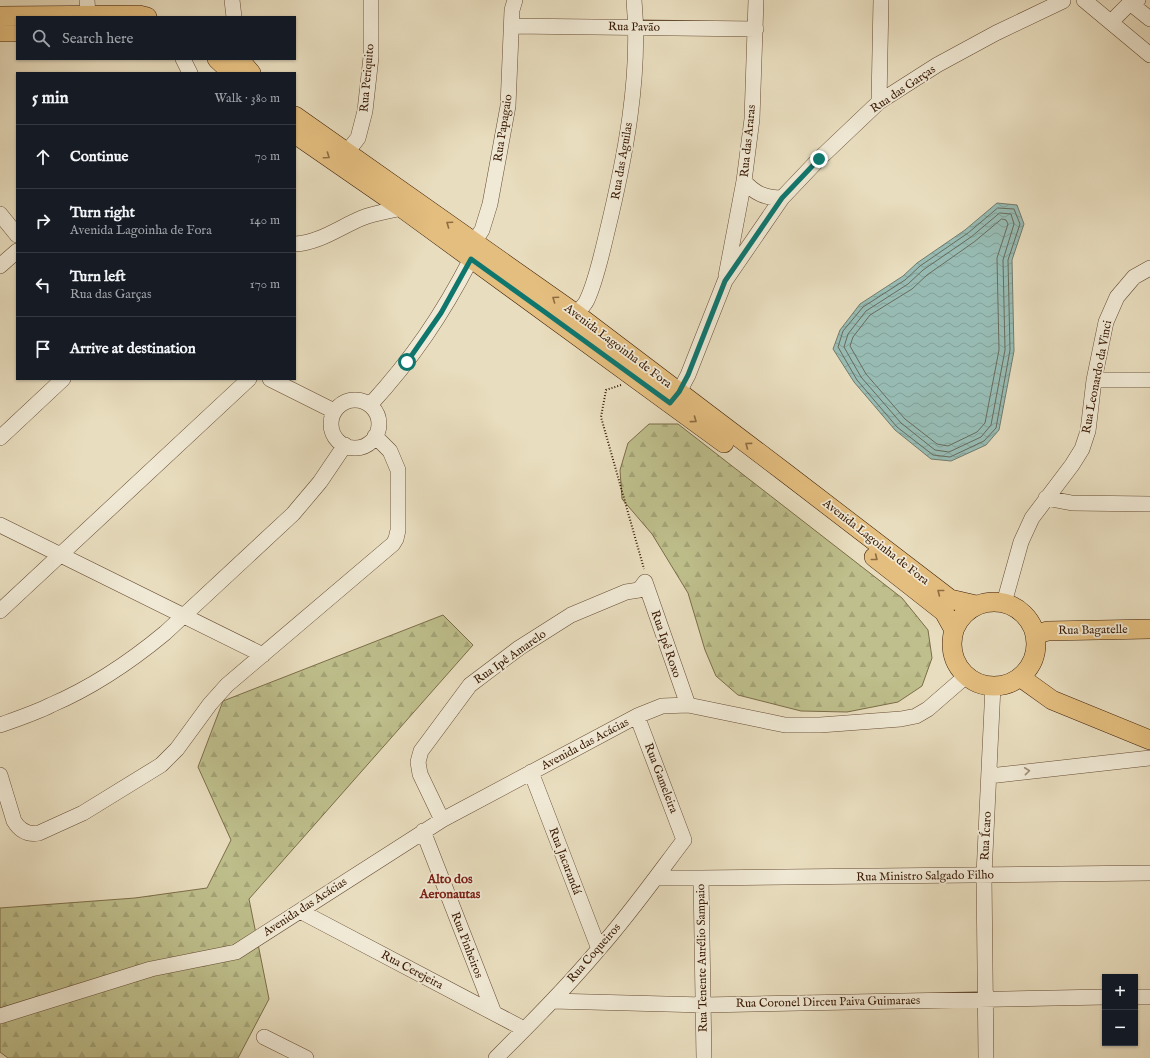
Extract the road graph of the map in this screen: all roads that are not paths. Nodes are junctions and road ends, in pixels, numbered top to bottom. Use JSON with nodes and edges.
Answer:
{"nodes":[{"id":1,"x":232,"y":0,"type":"edge"},
{"id":2,"x":371,"y":0,"type":"edge"},
{"id":3,"x":634,"y":0,"type":"edge"},
{"id":4,"x":756,"y":0,"type":"edge"},
{"id":5,"x":881,"y":0,"type":"edge"},
{"id":6,"x":1062,"y":0,"type":"edge"},
{"id":7,"x":1078,"y":0,"type":"edge"},
{"id":8,"x":1084,"y":0,"type":"edge"},
{"id":9,"x":1134,"y":1,"type":"edge"},
{"id":10,"x":512,"y":3,"type":"edge"},
{"id":11,"x":87,"y":8,"type":"edge"},
{"id":12,"x":0,"y":16,"type":"edge"},
{"id":13,"x":139,"y":16,"type":"edge"},
{"id":14,"x":234,"y":16,"type":"edge"},
{"id":15,"x":1150,"y":19,"type":"edge"},
{"id":16,"x":1111,"y":22,"type":"junction"},
{"id":17,"x":512,"y":26,"type":"junction"},
{"id":18,"x":636,"y":27,"type":"junction"},
{"id":19,"x":756,"y":28,"type":"junction"},
{"id":20,"x":0,"y":32,"type":"edge"},
{"id":21,"x":16,"y":32,"type":"edge"},
{"id":22,"x":1150,"y":55,"type":"edge"},
{"id":23,"x":184,"y":60,"type":"edge"},
{"id":24,"x":218,"y":60,"type":"edge"},
{"id":25,"x":240,"y":60,"type":"edge"},
{"id":26,"x":190,"y":72,"type":"edge"},
{"id":27,"x":231,"y":72,"type":"edge"},
{"id":28,"x":250,"y":72,"type":"edge"},
{"id":29,"x":879,"y":102,"type":"junction"},
{"id":30,"x":296,"y":117,"type":"edge"},
{"id":31,"x":296,"y":135,"type":"edge"},
{"id":32,"x":347,"y":152,"type":"junction"},
{"id":33,"x":744,"y":181,"type":"junction"},
{"id":34,"x":782,"y":198,"type":"junction"},
{"id":35,"x":402,"y":208,"type":"junction"},
{"id":36,"x":0,"y":214,"type":"edge"},
{"id":37,"x":16,"y":234,"type":"edge"},
{"id":38,"x":296,"y":244,"type":"edge"},
{"id":39,"x":472,"y":251,"type":"junction"},
{"id":40,"x":16,"y":252,"type":"edge"},
{"id":41,"x":0,"y":266,"type":"edge"},
{"id":42,"x":1150,"y":268,"type":"edge"},
{"id":43,"x":725,"y":281,"type":"junction"},
{"id":44,"x":576,"y":314,"type":"junction"},
{"id":45,"x":62,"y":380,"type":"edge"},
{"id":46,"x":248,"y":380,"type":"edge"},
{"id":47,"x":272,"y":380,"type":"edge"},
{"id":48,"x":1094,"y":380,"type":"junction"},
{"id":49,"x":1150,"y":380,"type":"edge"},
{"id":50,"x":674,"y":398,"type":"junction"},
{"id":51,"x":370,"y":405,"type":"junction"},
{"id":52,"x":334,"y":411,"type":"junction"},
{"id":53,"x":376,"y":436,"type":"junction"},
{"id":54,"x":0,"y":438,"type":"edge"},
{"id":55,"x":345,"y":445,"type":"junction"},
{"id":56,"x":1046,"y":498,"type":"junction"},
{"id":57,"x":1150,"y":504,"type":"edge"},
{"id":58,"x":0,"y":525,"type":"edge"},
{"id":59,"x":60,"y":555,"type":"junction"},
{"id":60,"x":645,"y":582,"type":"joint"},
{"id":61,"x":1004,"y":603,"type":"junction"},
{"id":62,"x":976,"y":605,"type":"junction"},
{"id":63,"x":0,"y":612,"type":"edge"},
{"id":64,"x":184,"y":616,"type":"junction"},
{"id":65,"x":1150,"y":629,"type":"edge"},
{"id":66,"x":954,"y":630,"type":"junction"},
{"id":67,"x":1036,"y":634,"type":"junction"},
{"id":68,"x":263,"y":655,"type":"junction"},
{"id":69,"x":966,"y":676,"type":"junction"},
{"id":70,"x":1020,"y":677,"type":"junction"},
{"id":71,"x":993,"y":686,"type":"junction"},
{"id":72,"x":688,"y":706,"type":"junction"},
{"id":73,"x":637,"y":716,"type":"junction"},
{"id":74,"x":0,"y":725,"type":"edge"},
{"id":75,"x":1150,"y":740,"type":"edge"},
{"id":76,"x":1150,"y":758,"type":"edge"},
{"id":77,"x":531,"y":772,"type":"junction"},
{"id":78,"x":0,"y":774,"type":"edge"},
{"id":79,"x":989,"y":776,"type":"junction"},
{"id":80,"x":442,"y":820,"type":"junction"},
{"id":81,"x":423,"y":831,"type":"junction"},
{"id":82,"x":684,"y":840,"type":"joint"},
{"id":83,"x":1150,"y":873,"type":"edge"},
{"id":84,"x":984,"y":875,"type":"junction"},
{"id":85,"x":656,"y":878,"type":"junction"},
{"id":86,"x":701,"y":878,"type":"junction"},
{"id":87,"x":300,"y":911,"type":"junction"},
{"id":88,"x":599,"y":950,"type":"junction"},
{"id":89,"x":1102,"y":997,"type":"edge"},
{"id":90,"x":1138,"y":997,"type":"edge"},
{"id":91,"x":1150,"y":997,"type":"edge"},
{"id":92,"x":985,"y":999,"type":"junction"},
{"id":93,"x":552,"y":1001,"type":"junction"},
{"id":94,"x":704,"y":1005,"type":"junction"},
{"id":95,"x":494,"y":1013,"type":"junction"},
{"id":96,"x":0,"y":1016,"type":"edge"},
{"id":97,"x":524,"y":1029,"type":"junction"},
{"id":98,"x":264,"y":1037,"type":"dead end"},
{"id":99,"x":306,"y":1058,"type":"edge"},
{"id":100,"x":496,"y":1058,"type":"edge"},
{"id":101,"x":704,"y":1058,"type":"edge"},
{"id":102,"x":986,"y":1058,"type":"edge"}],
"edges":[{"from":1,"to":14,"type":"street"},
{"from":2,"to":32,"type":"street","name":"Rua Periquito"},
{"from":3,"to":18,"type":"street","name":"Rua das Aguilas"},
{"from":4,"to":19,"type":"street","name":"Rua das Araras"},
{"from":5,"to":29,"type":"street"},
{"from":6,"to":7,"type":"street"},
{"from":6,"to":29,"type":"street","name":"Rua das Garças"},
{"from":8,"to":16,"type":"street"},
{"from":9,"to":15,"type":"street"},
{"from":9,"to":16,"type":"street"},
{"from":10,"to":17,"type":"street","name":"Rua Papagaio"},
{"from":11,"to":12,"type":"main road"},
{"from":11,"to":13,"type":"main road"},
{"from":16,"to":22,"type":"street"},
{"from":17,"to":18,"type":"street","name":"Rua Pavão"},
{"from":17,"to":39,"type":"street","name":"Rua Papagaio"},
{"from":18,"to":19,"type":"street","name":"Rua Pavão"},
{"from":18,"to":44,"type":"street","name":"Rua das Aguilas"},
{"from":19,"to":33,"type":"street","name":"Rua das Araras"},
{"from":20,"to":21,"type":"main road"},
{"from":23,"to":26,"type":"street"},
{"from":24,"to":27,"type":"main road"},
{"from":25,"to":28,"type":"main road"},
{"from":29,"to":34,"type":"street","name":"Rua das Garças"},
{"from":30,"to":32,"type":"main road","name":"Avenida Lagoinha de Fora"},
{"from":31,"to":35,"type":"main road","name":"Avenida Lagoinha de Fora","one_way":true},
{"from":39,"to":32,"type":"main road","name":"Avenida Lagoinha de Fora","one_way":true},
{"from":33,"to":34,"type":"street"},
{"from":33,"to":43,"type":"street","name":"Rua das Araras"},
{"from":34,"to":43,"type":"street","name":"Rua das Garças"},
{"from":35,"to":38,"type":"street"},
{"from":35,"to":39,"type":"main road","name":"Avenida Lagoinha de Fora"},
{"from":36,"to":37,"type":"street"},
{"from":44,"to":39,"type":"main road","name":"Avenida Lagoinha de Fora","one_way":true},
{"from":39,"to":50,"type":"main road","name":"Avenida Lagoinha de Fora"},
{"from":39,"to":51,"type":"street","name":"Rua Papagaio"},
{"from":40,"to":41,"type":"street"},
{"from":42,"to":48,"type":"street","name":"Rua Leonardo da Vinci"},
{"from":43,"to":50,"type":"street","name":"Rua das Garças"},
{"from":44,"to":50,"type":"main road","name":"Avenida Lagoinha de Fora"},
{"from":45,"to":54,"type":"street"},
{"from":46,"to":59,"type":"street"},
{"from":47,"to":52,"type":"street"},
{"from":48,"to":49,"type":"street"},
{"from":48,"to":56,"type":"street","name":"Rua Leonardo da Vinci"},
{"from":62,"to":50,"type":"main road","name":"Avenida Lagoinha de Fora","one_way":true},
{"from":50,"to":66,"type":"main road","name":"Avenida Lagoinha de Fora","one_way":true},
{"from":51,"to":52,"type":"street"},
{"from":51,"to":53,"type":"street"},
{"from":52,"to":55,"type":"street"},
{"from":53,"to":55,"type":"street"},
{"from":53,"to":68,"type":"street"},
{"from":55,"to":64,"type":"street"},
{"from":56,"to":57,"type":"street"},
{"from":56,"to":61,"type":"street","name":"Rua Leonardo da Vinci"},
{"from":58,"to":59,"type":"street"},
{"from":59,"to":63,"type":"street"},
{"from":59,"to":64,"type":"street"},
{"from":60,"to":72,"type":"street","name":"Rua Ipê Roxo"},
{"from":60,"to":80,"type":"street","name":"Rua Ipê Amarelo"},
{"from":61,"to":62,"type":"main road"},
{"from":61,"to":67,"type":"main road"},
{"from":62,"to":66,"type":"main road"},
{"from":64,"to":68,"type":"street"},
{"from":64,"to":74,"type":"street"},
{"from":65,"to":67,"type":"main road","name":"Rua Bagatelle"},
{"from":66,"to":69,"type":"main road"},
{"from":67,"to":70,"type":"main road"},
{"from":68,"to":78,"type":"street"},
{"from":69,"to":71,"type":"main road"},
{"from":69,"to":72,"type":"street","name":"Avenida das Acácias"},
{"from":70,"to":71,"type":"main road"},
{"from":70,"to":75,"type":"main road"},
{"from":71,"to":79,"type":"street","name":"Rua Ícaro"},
{"from":72,"to":73,"type":"street","name":"Avenida das Acácias"},
{"from":73,"to":77,"type":"street","name":"Avenida das Acácias"},
{"from":73,"to":82,"type":"street","name":"Rua Gameleira"},
{"from":79,"to":76,"type":"street","one_way":true},
{"from":77,"to":80,"type":"street","name":"Avenida das Acácias"},
{"from":77,"to":88,"type":"street","name":"Rua Jacarandá"},
{"from":79,"to":84,"type":"street","name":"Rua Ícaro"},
{"from":80,"to":81,"type":"street","name":"Avenida das Acácias"},
{"from":81,"to":87,"type":"street","name":"Avenida das Acácias"},
{"from":81,"to":95,"type":"street","name":"Rua Pinheiros"},
{"from":82,"to":85,"type":"street","name":"Rua Coqueiros"},
{"from":83,"to":84,"type":"street","name":"Rua Ministro Salgado Filho"},
{"from":84,"to":86,"type":"street","name":"Rua Ministro Salgado Filho"},
{"from":84,"to":92,"type":"street","name":"Rua Ícaro"},
{"from":85,"to":86,"type":"street","name":"Rua Tenente Aurélio Sampaio"},
{"from":85,"to":88,"type":"street","name":"Rua Coqueiros"},
{"from":86,"to":94,"type":"street","name":"Rua Tenente Aurélio Sampaio"},
{"from":87,"to":95,"type":"street","name":"Rua Cerejeira"},
{"from":87,"to":96,"type":"street","name":"Avenida das Acácias"},
{"from":88,"to":93,"type":"street","name":"Rua Coqueiros"},
{"from":89,"to":92,"type":"street","name":"Rua Coronel Dirceu Paiva Guimaraes"},
{"from":90,"to":91,"type":"street"},
{"from":92,"to":94,"type":"street","name":"Rua Coronel Dirceu Paiva Guimaraes"},
{"from":92,"to":102,"type":"street","name":"Rua Ícaro"},
{"from":93,"to":94,"type":"street","name":"Rua Coronel Dirceu Paiva Guimaraes"},
{"from":93,"to":97,"type":"street","name":"Rua Coqueiros"},
{"from":94,"to":101,"type":"street","name":"Rua Tenente Aurélio Sampaio"},
{"from":95,"to":97,"type":"street","name":"Rua Cerejeira"},
{"from":97,"to":100,"type":"street","name":"Rua Coqueiros"},
{"from":98,"to":99,"type":"street"}]}
